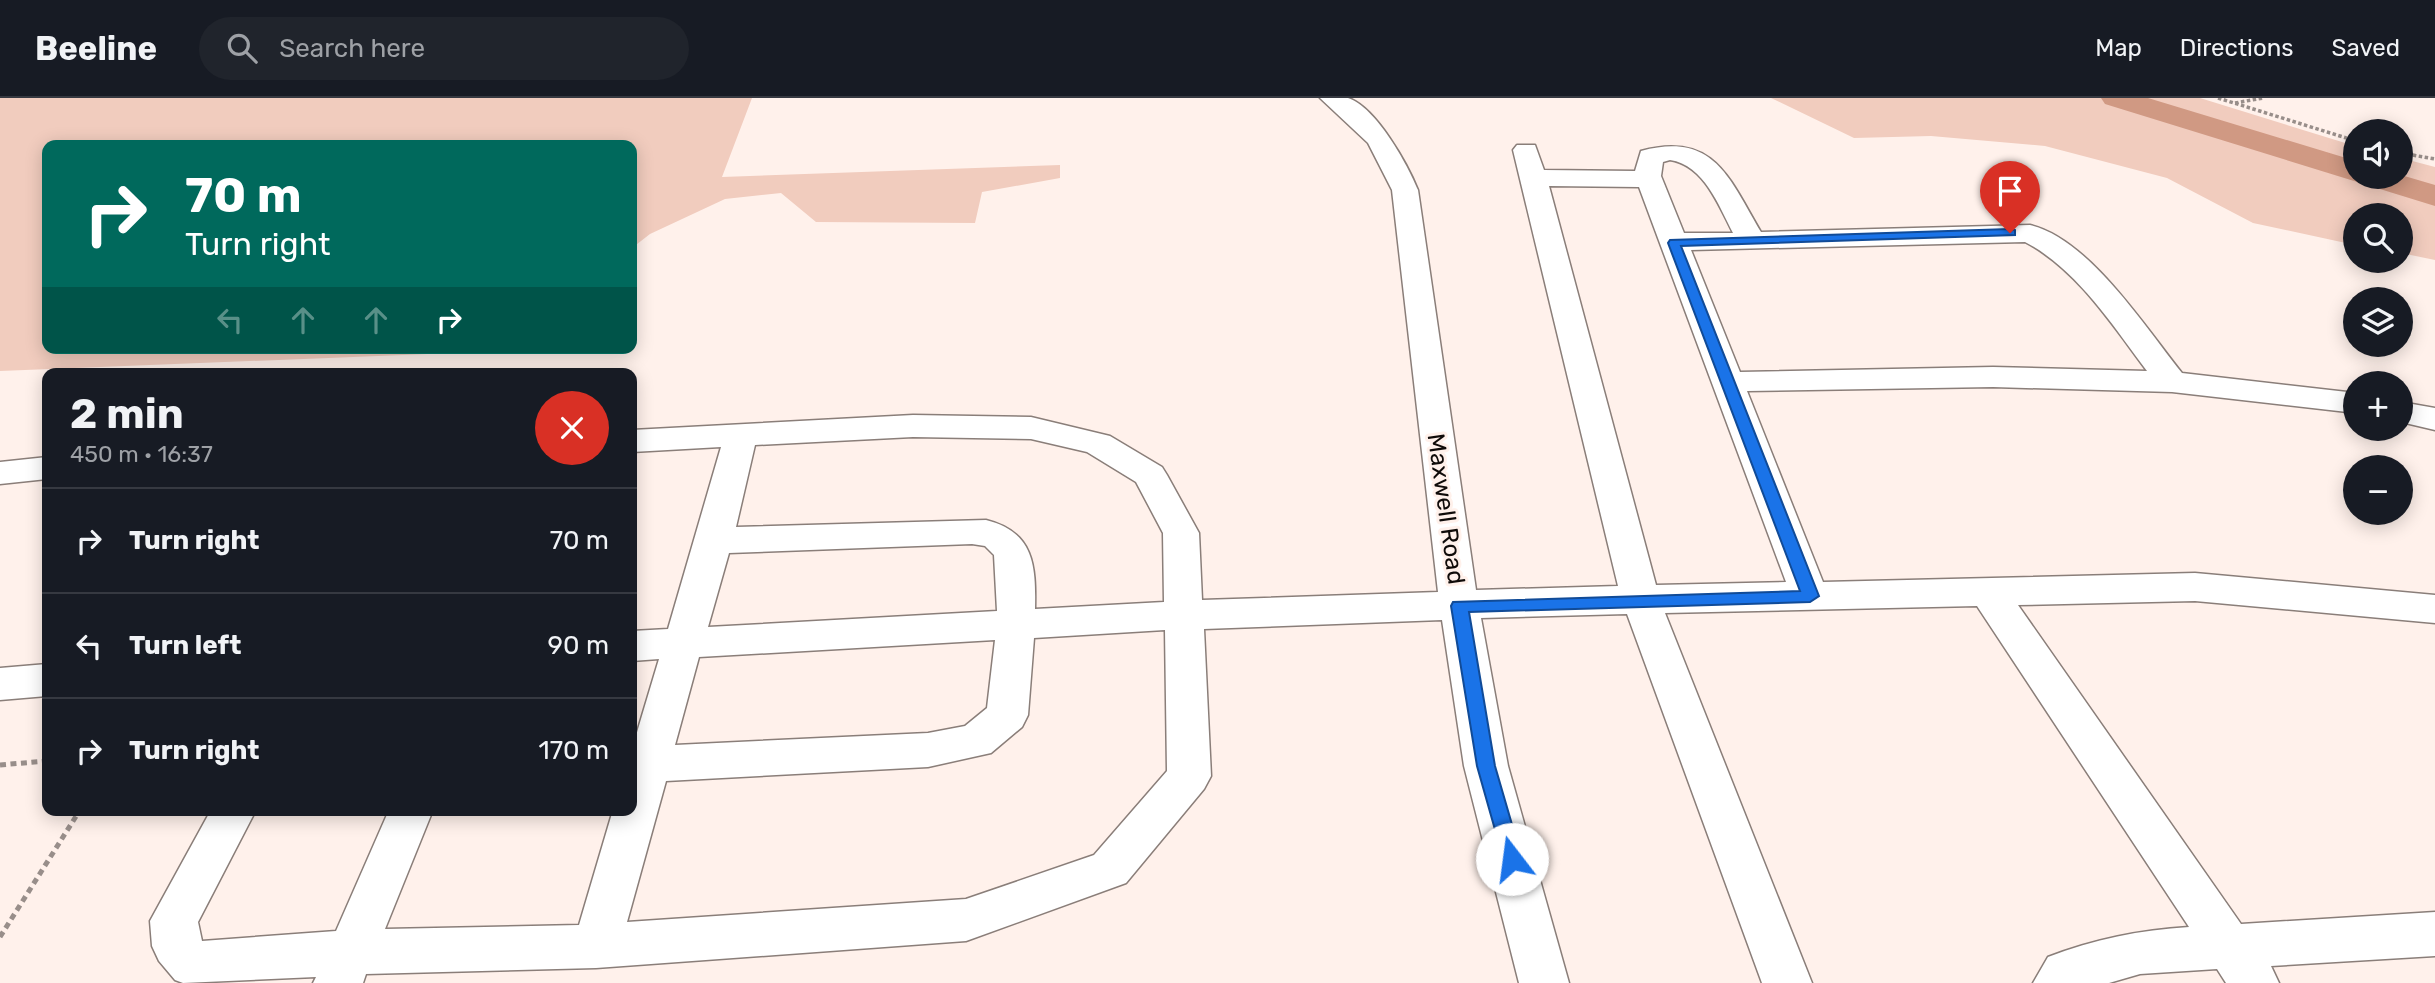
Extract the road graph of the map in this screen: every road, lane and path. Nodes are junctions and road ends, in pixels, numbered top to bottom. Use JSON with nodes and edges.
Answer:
{"nodes":[{"id":1,"x":1332,"y":98,"type":"edge"},
{"id":2,"x":2218,"y":98,"type":"edge"},
{"id":3,"x":2263,"y":98,"type":"edge"},
{"id":4,"x":2234,"y":103,"type":"junction"},
{"id":5,"x":2343,"y":137,"type":"edge"},
{"id":6,"x":2413,"y":155,"type":"edge"},
{"id":7,"x":2435,"y":159,"type":"edge"},
{"id":8,"x":1649,"y":179,"type":"junction"},
{"id":9,"x":1752,"y":241,"type":"junction"},
{"id":10,"x":1674,"y":243,"type":"junction"},
{"id":11,"x":1727,"y":382,"type":"junction"},
{"id":12,"x":2172,"y":382,"type":"junction"},
{"id":13,"x":2343,"y":402,"type":"edge"},
{"id":14,"x":2413,"y":414,"type":"edge"},
{"id":15,"x":2435,"y":419,"type":"edge"},
{"id":16,"x":741,"y":435,"type":"junction"},
{"id":17,"x":637,"y":441,"type":"edge"},
{"id":18,"x":42,"y":469,"type":"edge"},
{"id":19,"x":0,"y":473,"type":"edge"},
{"id":20,"x":714,"y":541,"type":"junction"},
{"id":21,"x":1989,"y":593,"type":"junction"},
{"id":22,"x":1810,"y":596,"type":"junction"},
{"id":23,"x":1641,"y":600,"type":"junction"},
{"id":24,"x":1459,"y":606,"type":"junction"},
{"id":25,"x":2435,"y":609,"type":"edge"},
{"id":26,"x":1186,"y":615,"type":"junction"},
{"id":27,"x":1016,"y":625,"type":"junction"},
{"id":28,"x":683,"y":643,"type":"junction"},
{"id":29,"x":637,"y":646,"type":"edge"},
{"id":30,"x":42,"y":680,"type":"edge"},
{"id":31,"x":0,"y":684,"type":"edge"},
{"id":32,"x":42,"y":761,"type":"edge"},
{"id":33,"x":648,"y":764,"type":"junction"},
{"id":34,"x":0,"y":765,"type":"edge"},
{"id":35,"x":637,"y":802,"type":"edge"},
{"id":36,"x":76,"y":816,"type":"edge"},
{"id":37,"x":231,"y":816,"type":"edge"},
{"id":38,"x":408,"y":816,"type":"edge"},
{"id":39,"x":633,"y":816,"type":"edge"},
{"id":40,"x":2435,"y":934,"type":"edge"},
{"id":41,"x":0,"y":937,"type":"edge"},
{"id":42,"x":596,"y":946,"type":"junction"},
{"id":43,"x":2241,"y":965,"type":"edge"},
{"id":44,"x":345,"y":967,"type":"edge"},
{"id":45,"x":1544,"y":983,"type":"edge"},
{"id":46,"x":1787,"y":983,"type":"edge"},
{"id":47,"x":2058,"y":983,"type":"edge"}],
"edges":[{"from":1,"to":24,"type":"street","name":"Maxwell Road"},
{"from":2,"to":4,"type":"path"},
{"from":3,"to":4,"type":"path"},
{"from":4,"to":5,"type":"path"},
{"from":6,"to":7,"type":"path"},
{"from":8,"to":9,"type":"street"},
{"from":8,"to":10,"type":"street"},
{"from":8,"to":23,"type":"street"},
{"from":9,"to":10,"type":"street"},
{"from":9,"to":12,"type":"street"},
{"from":10,"to":11,"type":"street"},
{"from":11,"to":12,"type":"street"},
{"from":11,"to":22,"type":"street"},
{"from":12,"to":13,"type":"street"},
{"from":14,"to":15,"type":"street"},
{"from":16,"to":17,"type":"street"},
{"from":16,"to":20,"type":"street"},
{"from":16,"to":26,"type":"street"},
{"from":18,"to":19,"type":"street"},
{"from":20,"to":27,"type":"street"},
{"from":20,"to":28,"type":"street"},
{"from":21,"to":22,"type":"street"},
{"from":21,"to":25,"type":"street"},
{"from":21,"to":43,"type":"street"},
{"from":22,"to":23,"type":"street"},
{"from":23,"to":24,"type":"street"},
{"from":23,"to":46,"type":"street"},
{"from":24,"to":26,"type":"street"},
{"from":24,"to":45,"type":"street","name":"Maxwell Road"},
{"from":26,"to":27,"type":"street"},
{"from":26,"to":42,"type":"street"},
{"from":27,"to":28,"type":"street"},
{"from":27,"to":33,"type":"street"},
{"from":28,"to":29,"type":"street"},
{"from":28,"to":33,"type":"street"},
{"from":30,"to":31,"type":"street"},
{"from":32,"to":34,"type":"path"},
{"from":33,"to":35,"type":"street"},
{"from":36,"to":41,"type":"path"},
{"from":37,"to":44,"type":"street"},
{"from":38,"to":44,"type":"street"},
{"from":39,"to":42,"type":"street"},
{"from":40,"to":43,"type":"street"},
{"from":42,"to":44,"type":"street"},
{"from":43,"to":47,"type":"street"}]}
